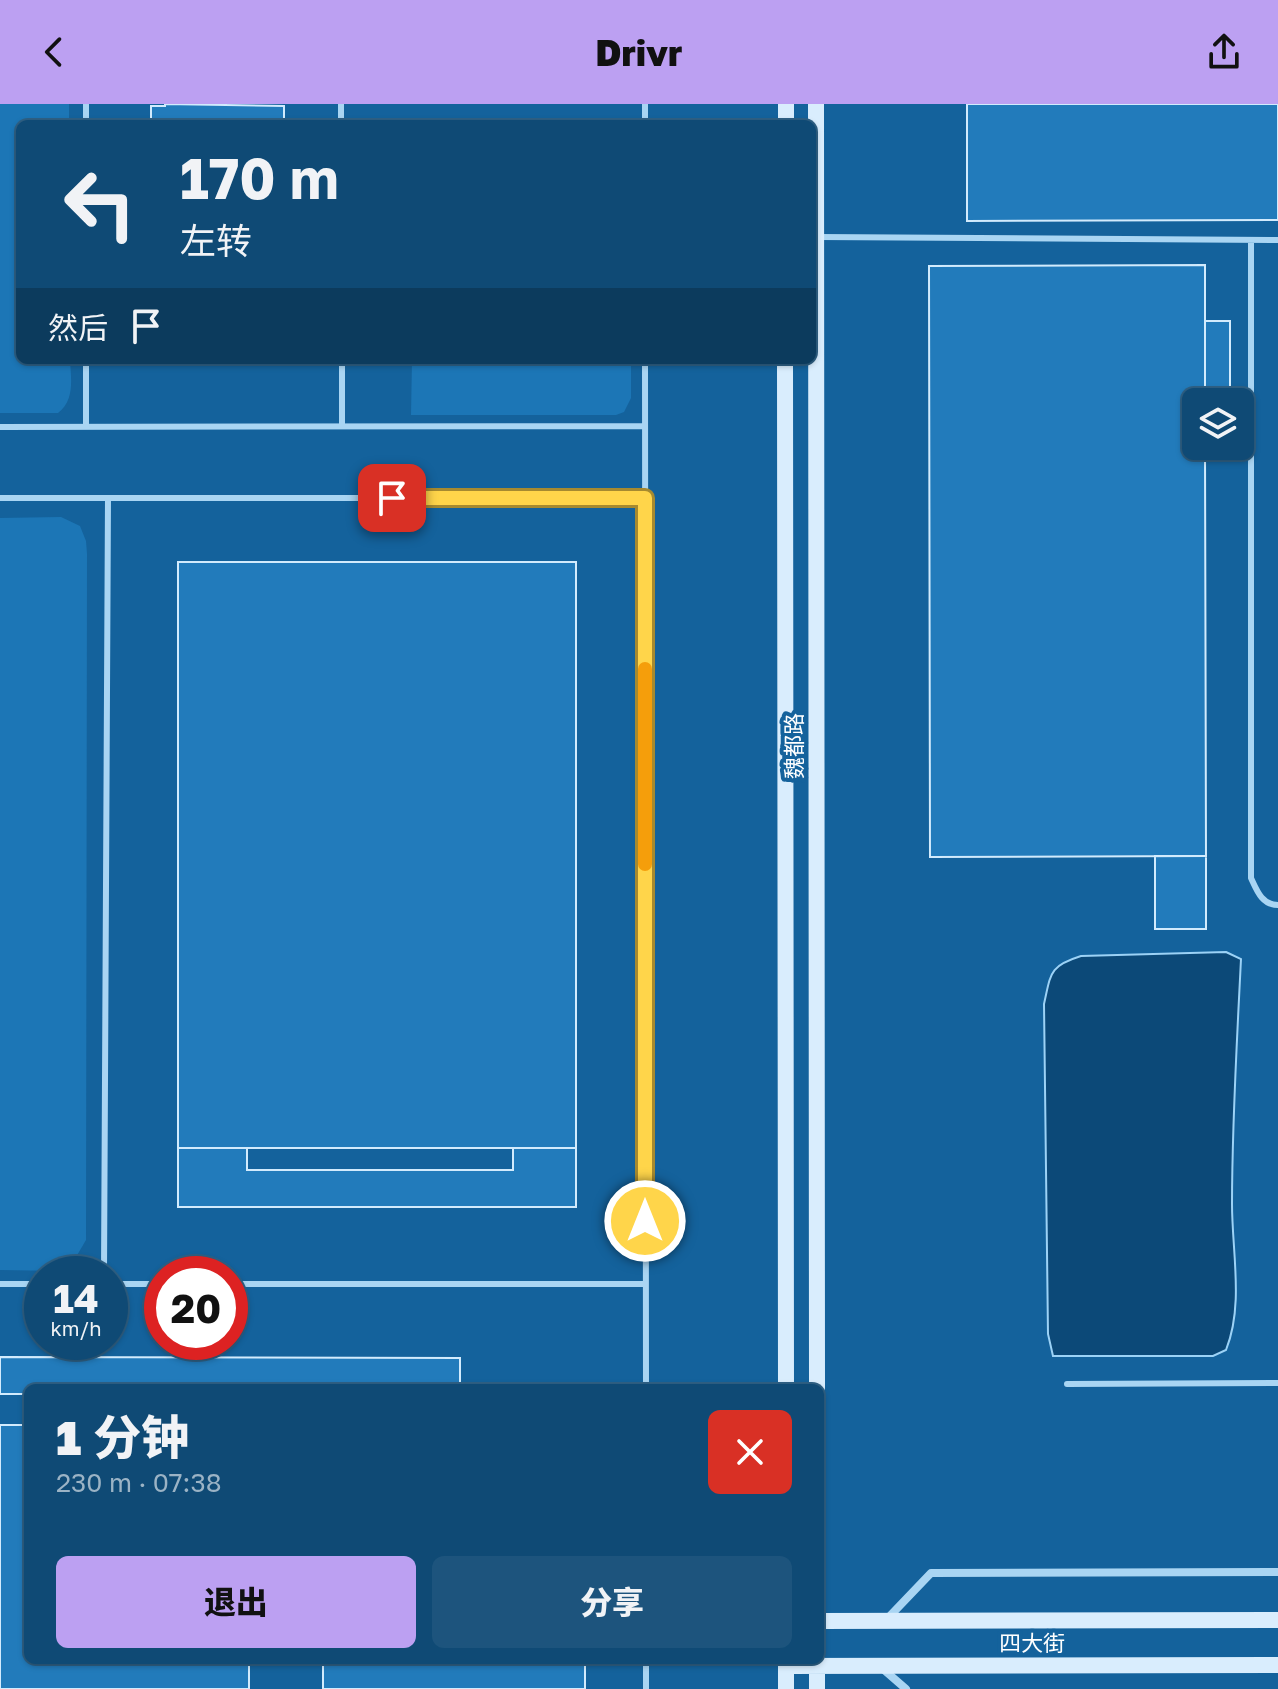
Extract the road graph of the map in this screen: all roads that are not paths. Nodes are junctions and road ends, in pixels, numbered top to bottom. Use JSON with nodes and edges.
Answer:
{"nodes":[{"id":1,"x":816,"y":104,"type":"edge"},
{"id":2,"x":816,"y":237,"type":"junction"},
{"id":3,"x":1251,"y":240,"type":"junction"},
{"id":4,"x":1278,"y":240,"type":"edge"},
{"id":5,"x":86,"y":364,"type":"edge"},
{"id":6,"x":342,"y":364,"type":"edge"},
{"id":7,"x":645,"y":364,"type":"edge"},
{"id":8,"x":785,"y":364,"type":"edge"},
{"id":9,"x":342,"y":426,"type":"junction"},
{"id":10,"x":645,"y":426,"type":"junction"},
{"id":11,"x":0,"y":427,"type":"edge"},
{"id":12,"x":86,"y":427,"type":"junction"},
{"id":13,"x":0,"y":498,"type":"edge"},
{"id":14,"x":108,"y":498,"type":"junction"},
{"id":15,"x":645,"y":498,"type":"junction"},
{"id":16,"x":1278,"y":905,"type":"edge"},
{"id":17,"x":104,"y":1256,"type":"edge"},
{"id":18,"x":0,"y":1284,"type":"edge"},
{"id":19,"x":24,"y":1284,"type":"edge"},
{"id":20,"x":248,"y":1284,"type":"edge"},
{"id":21,"x":645,"y":1284,"type":"junction"},
{"id":22,"x":1278,"y":1383,"type":"edge"},
{"id":23,"x":646,"y":1384,"type":"edge"},
{"id":24,"x":786,"y":1384,"type":"edge"},
{"id":25,"x":817,"y":1384,"type":"edge"},
{"id":26,"x":1067,"y":1384,"type":"dead end"},
{"id":27,"x":1278,"y":1572,"type":"edge"},
{"id":28,"x":886,"y":1620,"type":"junction"},
{"id":29,"x":1278,"y":1620,"type":"edge"},
{"id":30,"x":824,"y":1621,"type":"edge"},
{"id":31,"x":824,"y":1663,"type":"edge"},
{"id":32,"x":646,"y":1664,"type":"edge"},
{"id":33,"x":786,"y":1664,"type":"edge"},
{"id":34,"x":817,"y":1664,"type":"edge"},
{"id":35,"x":880,"y":1665,"type":"junction"},
{"id":36,"x":1278,"y":1665,"type":"edge"},
{"id":37,"x":646,"y":1689,"type":"edge"},
{"id":38,"x":786,"y":1689,"type":"edge"},
{"id":39,"x":817,"y":1689,"type":"edge"},
{"id":40,"x":906,"y":1689,"type":"edge"}],
"edges":[{"from":1,"to":2,"type":"main road","name":"魏都路"},
{"from":2,"to":3,"type":"lane"},
{"from":2,"to":25,"type":"main road","name":"魏都路"},
{"from":3,"to":4,"type":"lane"},
{"from":3,"to":16,"type":"lane"},
{"from":5,"to":12,"type":"lane"},
{"from":6,"to":9,"type":"lane"},
{"from":7,"to":10,"type":"lane"},
{"from":8,"to":24,"type":"main road","name":"魏都路"},
{"from":9,"to":10,"type":"lane"},
{"from":9,"to":12,"type":"lane"},
{"from":10,"to":15,"type":"lane"},
{"from":11,"to":12,"type":"lane"},
{"from":13,"to":14,"type":"lane"},
{"from":14,"to":15,"type":"lane"},
{"from":14,"to":17,"type":"lane"},
{"from":15,"to":21,"type":"lane"},
{"from":18,"to":19,"type":"lane"},
{"from":20,"to":21,"type":"lane"},
{"from":21,"to":23,"type":"lane"},
{"from":22,"to":26,"type":"lane"},
{"from":27,"to":28,"type":"street"},
{"from":28,"to":29,"type":"main road","name":"四大街"},
{"from":28,"to":30,"type":"main road","name":"四大街"},
{"from":31,"to":35,"type":"main road","name":"四大街"},
{"from":32,"to":37,"type":"lane"},
{"from":33,"to":38,"type":"main road"},
{"from":34,"to":39,"type":"main road"},
{"from":35,"to":36,"type":"main road","name":"四大街"},
{"from":35,"to":40,"type":"street"}]}
